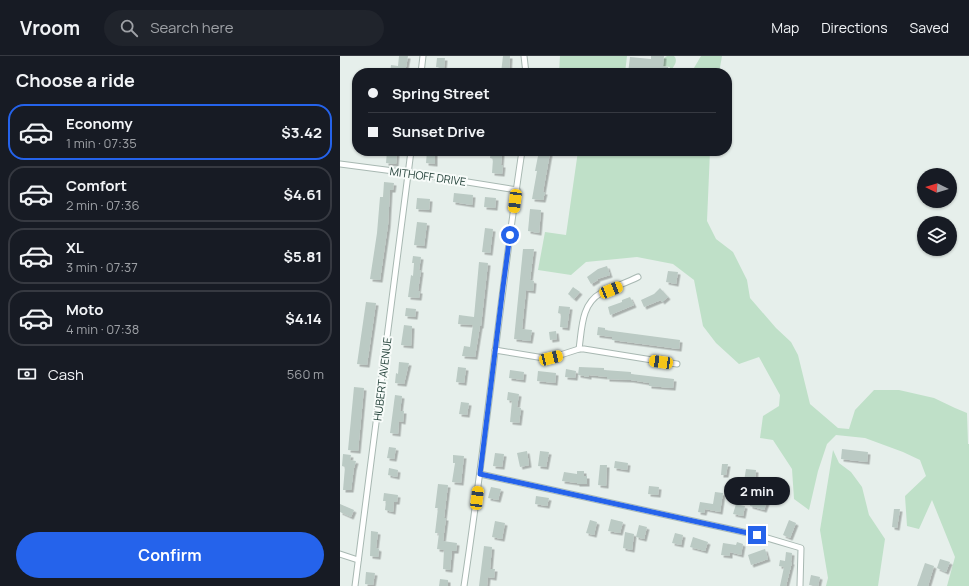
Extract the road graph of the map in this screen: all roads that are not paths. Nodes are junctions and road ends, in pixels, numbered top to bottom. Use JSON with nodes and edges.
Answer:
{"nodes":[{"id":1,"x":423,"y":56,"type":"edge"},
{"id":2,"x":524,"y":56,"type":"edge"},
{"id":3,"x":422,"y":68,"type":"edge"},
{"id":4,"x":525,"y":68,"type":"edge"},
{"id":5,"x":410,"y":156,"type":"edge"},
{"id":6,"x":521,"y":156,"type":"edge"},
{"id":7,"x":340,"y":164,"type":"edge"},
{"id":8,"x":408,"y":173,"type":"junction"},
{"id":9,"x":517,"y":190,"type":"junction"},
{"id":10,"x":638,"y":277,"type":"dead end"},
{"id":11,"x":579,"y":349,"type":"junction"},
{"id":12,"x":495,"y":350,"type":"junction"},
{"id":13,"x":677,"y":364,"type":"dead end"},
{"id":14,"x":480,"y":474,"type":"junction"},
{"id":15,"x":340,"y":554,"type":"edge"},
{"id":16,"x":358,"y":560,"type":"junction"},
{"id":17,"x":355,"y":586,"type":"edge"},
{"id":18,"x":464,"y":586,"type":"edge"},
{"id":19,"x":800,"y":586,"type":"edge"}],
"edges":[{"from":1,"to":3,"type":"street"},
{"from":2,"to":4,"type":"street"},
{"from":5,"to":8,"type":"street","name":"HUBERT AVENUE"},
{"from":6,"to":9,"type":"street"},
{"from":7,"to":8,"type":"street","name":"MITHOFF DRIVE"},
{"from":8,"to":9,"type":"street","name":"MITHOFF DRIVE"},
{"from":8,"to":16,"type":"street","name":"HUBERT AVENUE"},
{"from":9,"to":12,"type":"street"},
{"from":10,"to":11,"type":"street"},
{"from":11,"to":12,"type":"street"},
{"from":11,"to":13,"type":"street"},
{"from":12,"to":14,"type":"street"},
{"from":14,"to":18,"type":"street"},
{"from":14,"to":19,"type":"street"},
{"from":15,"to":16,"type":"street"},
{"from":16,"to":17,"type":"street","name":"HUBERT AVENUE"}]}
